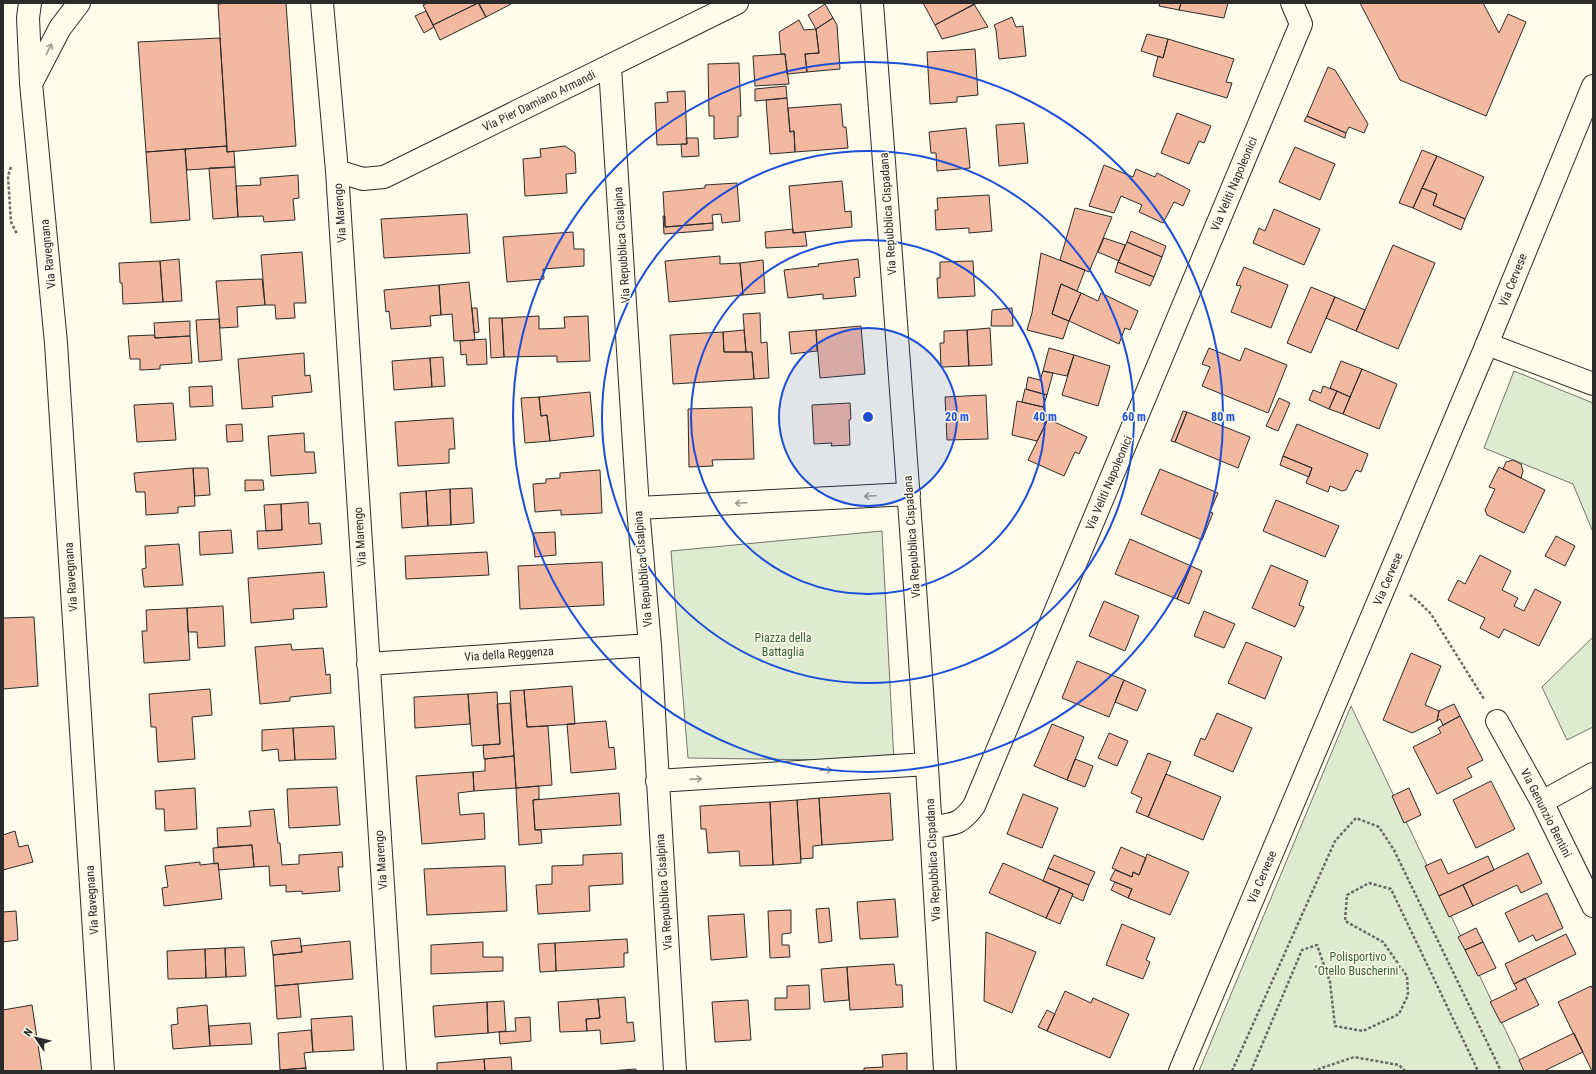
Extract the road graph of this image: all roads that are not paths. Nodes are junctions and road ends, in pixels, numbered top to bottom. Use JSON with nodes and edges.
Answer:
{"nodes":[{"id":1,"x":30,"y":3,"type":"edge"},
{"id":2,"x":80,"y":3,"type":"edge"},
{"id":3,"x":322,"y":3,"type":"edge"},
{"id":4,"x":737,"y":3,"type":"edge"},
{"id":5,"x":872,"y":3,"type":"edge"},
{"id":6,"x":1292,"y":3,"type":"edge"},
{"id":7,"x":610,"y":66,"type":"junction"},
{"id":8,"x":31,"y":84,"type":"junction"},
{"id":9,"x":1593,"y":86,"type":"edge"},
{"id":10,"x":337,"y":171,"type":"junction"},
{"id":11,"x":1487,"y":344,"type":"junction"},
{"id":12,"x":1593,"y":384,"type":"edge"},
{"id":13,"x":909,"y":494,"type":"junction"},
{"id":14,"x":638,"y":508,"type":"junction"},
{"id":15,"x":650,"y":645,"type":"junction"},
{"id":16,"x":368,"y":664,"type":"junction"},
{"id":17,"x":1497,"y":721,"type":"road end"},
{"id":18,"x":927,"y":764,"type":"junction"},
{"id":19,"x":1593,"y":774,"type":"edge"},
{"id":20,"x":657,"y":781,"type":"junction"},
{"id":21,"x":1542,"y":802,"type":"junction"},
{"id":22,"x":932,"y":827,"type":"junction"},
{"id":23,"x":1593,"y":906,"type":"edge"},
{"id":24,"x":103,"y":1071,"type":"edge"},
{"id":25,"x":395,"y":1071,"type":"edge"},
{"id":26,"x":675,"y":1071,"type":"edge"},
{"id":27,"x":945,"y":1071,"type":"edge"},
{"id":28,"x":1180,"y":1071,"type":"edge"}],
"edges":[{"from":1,"to":8,"type":"street","name":"Via Ravegnana"},
{"from":8,"to":2,"type":"street","one_way":true},
{"from":3,"to":10,"type":"street","name":"Via Marengo"},
{"from":4,"to":7,"type":"street","name":"Via Pier Damiano Armandi"},
{"from":5,"to":13,"type":"street","name":"Via Repubblica Cispadana"},
{"from":6,"to":22,"type":"street","name":"Via Veliti Napoleonici"},
{"from":7,"to":10,"type":"street","name":"Via Pier Damiano Armandi"},
{"from":7,"to":14,"type":"street","name":"Via Repubblica Cisalpina"},
{"from":8,"to":24,"type":"street","name":"Via Ravegnana"},
{"from":9,"to":11,"type":"street","name":"Via Cervese"},
{"from":10,"to":16,"type":"street","name":"Via Marengo"},
{"from":11,"to":12,"type":"street"},
{"from":11,"to":28,"type":"street","name":"Via Cervese"},
{"from":13,"to":14,"type":"street","one_way":true},
{"from":13,"to":18,"type":"street","name":"Via Repubblica Cispadana"},
{"from":14,"to":15,"type":"street","name":"Via Repubblica Cisalpina"},
{"from":15,"to":16,"type":"street","name":"Via della Reggenza"},
{"from":15,"to":20,"type":"street","name":"Via Repubblica Cisalpina"},
{"from":16,"to":25,"type":"street","name":"Via Marengo"},
{"from":17,"to":21,"type":"street","name":"Via Genunzio Bentini"},
{"from":20,"to":18,"type":"street","one_way":true},
{"from":18,"to":22,"type":"street","name":"Via Repubblica Cispadana"},
{"from":19,"to":21,"type":"street"},
{"from":20,"to":26,"type":"street","name":"Via Repubblica Cisalpina"},
{"from":21,"to":23,"type":"street","name":"Via Genunzio Bentini"},
{"from":22,"to":27,"type":"street","name":"Via Repubblica Cispadana"}]}
